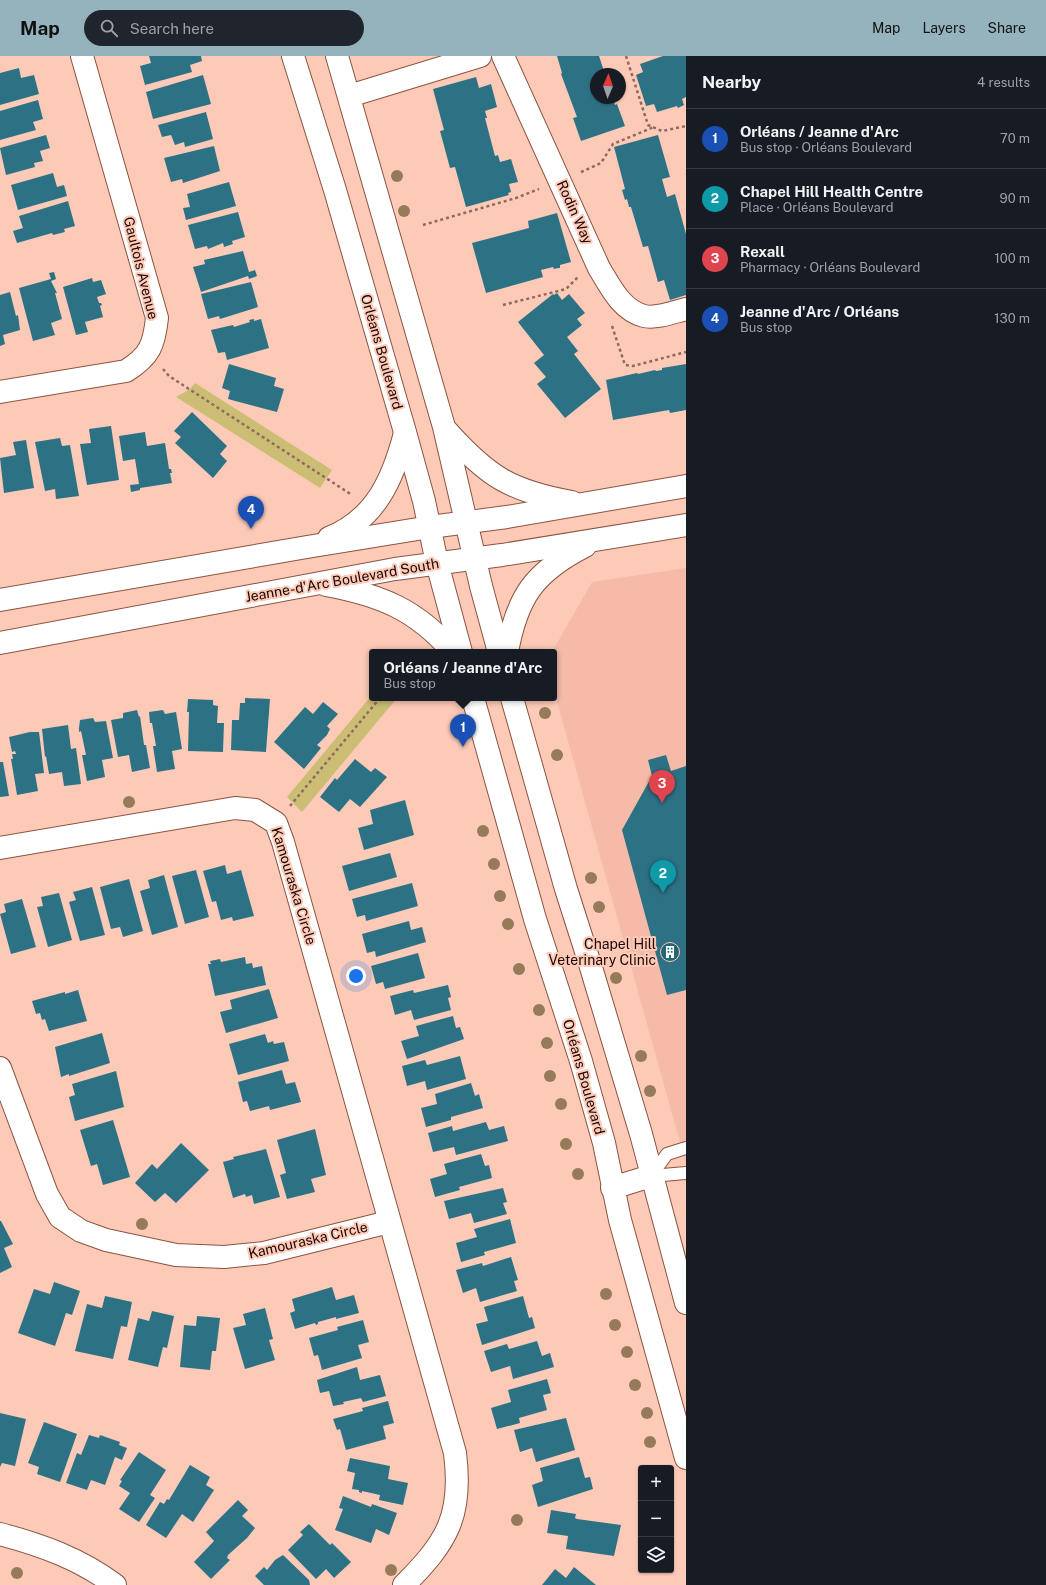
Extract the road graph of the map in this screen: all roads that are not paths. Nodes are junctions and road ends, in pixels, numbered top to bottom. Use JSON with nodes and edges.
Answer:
{"nodes":[{"id":1,"x":82,"y":56,"type":"edge"},
{"id":2,"x":293,"y":56,"type":"edge"},
{"id":3,"x":337,"y":56,"type":"edge"},
{"id":4,"x":480,"y":56,"type":"edge"},
{"id":5,"x":503,"y":56,"type":"edge"},
{"id":6,"x":349,"y":96,"type":"junction"},
{"id":7,"x":686,"y":309,"type":"edge"},
{"id":8,"x":0,"y":392,"type":"edge"},
{"id":9,"x":444,"y":427,"type":"junction"},
{"id":10,"x":405,"y":432,"type":"junction"},
{"id":11,"x":686,"y":486,"type":"edge"},
{"id":12,"x":583,"y":504,"type":"junction"},
{"id":13,"x":467,"y":522,"type":"junction"},
{"id":14,"x":686,"y":525,"type":"edge"},
{"id":15,"x":430,"y":527,"type":"junction"},
{"id":16,"x":599,"y":539,"type":"junction"},
{"id":17,"x":307,"y":547,"type":"junction"},
{"id":18,"x":475,"y":558,"type":"junction"},
{"id":19,"x":438,"y":563,"type":"junction"},
{"id":20,"x":316,"y":584,"type":"junction"},
{"id":21,"x":0,"y":600,"type":"edge"},
{"id":22,"x":0,"y":643,"type":"edge"},
{"id":23,"x":450,"y":649,"type":"edge"},
{"id":24,"x":460,"y":649,"type":"edge"},
{"id":25,"x":498,"y":649,"type":"edge"},
{"id":26,"x":508,"y":649,"type":"edge"},
{"id":27,"x":475,"y":701,"type":"edge"},
{"id":28,"x":513,"y":701,"type":"edge"},
{"id":29,"x":0,"y":848,"type":"edge"},
{"id":30,"x":0,"y":1068,"type":"edge"},
{"id":31,"x":686,"y":1148,"type":"edge"},
{"id":32,"x":686,"y":1173,"type":"edge"},
{"id":33,"x":651,"y":1176,"type":"junction"},
{"id":34,"x":612,"y":1188,"type":"junction"},
{"id":35,"x":389,"y":1222,"type":"junction"},
{"id":36,"x":686,"y":1303,"type":"edge"},
{"id":37,"x":686,"y":1458,"type":"edge"},
{"id":38,"x":0,"y":1534,"type":"edge"},
{"id":39,"x":115,"y":1585,"type":"edge"},
{"id":40,"x":404,"y":1585,"type":"edge"}],
"edges":[{"from":1,"to":8,"type":"main road","name":"Gaultois Avenue"},
{"from":2,"to":10,"type":"main road","name":"Orléans Boulevard"},
{"from":3,"to":6,"type":"main road"},
{"from":4,"to":6,"type":"main road"},
{"from":5,"to":7,"type":"main road","name":"Rodin Way"},
{"from":6,"to":9,"type":"main road"},
{"from":9,"to":12,"type":"main road"},
{"from":9,"to":13,"type":"main road"},
{"from":10,"to":15,"type":"main road","name":"Orléans Boulevard"},
{"from":10,"to":17,"type":"main road"},
{"from":11,"to":12,"type":"main road"},
{"from":12,"to":13,"type":"main road"},
{"from":13,"to":15,"type":"main road"},
{"from":13,"to":18,"type":"main road"},
{"from":14,"to":16,"type":"main road","name":"Jeanne-d'Arc Boulevard South"},
{"from":15,"to":17,"type":"main road"},
{"from":15,"to":19,"type":"main road","name":"Orléans Boulevard"},
{"from":16,"to":18,"type":"main road","name":"Jeanne-d'Arc Boulevard South"},
{"from":16,"to":26,"type":"main road"},
{"from":17,"to":21,"type":"main road"},
{"from":18,"to":19,"type":"main road","name":"Jeanne-d'Arc Boulevard South"},
{"from":18,"to":25,"type":"main road"},
{"from":19,"to":20,"type":"main road","name":"Jeanne-d'Arc Boulevard South"},
{"from":19,"to":24,"type":"main road","name":"Orléans Boulevard"},
{"from":20,"to":22,"type":"main road","name":"Jeanne-d'Arc Boulevard South"},
{"from":20,"to":23,"type":"main road"},
{"from":27,"to":34,"type":"main road","name":"Orléans Boulevard"},
{"from":28,"to":33,"type":"main road"},
{"from":29,"to":35,"type":"main road","name":"Kamouraska Circle"},
{"from":30,"to":35,"type":"main road","name":"Kamouraska Circle"},
{"from":31,"to":33,"type":"lane"},
{"from":32,"to":33,"type":"lane"},
{"from":33,"to":34,"type":"main road"},
{"from":33,"to":36,"type":"main road"},
{"from":34,"to":37,"type":"main road","name":"Orléans Boulevard"},
{"from":35,"to":40,"type":"main road","name":"Kamouraska Circle"},
{"from":38,"to":39,"type":"main road"}]}
